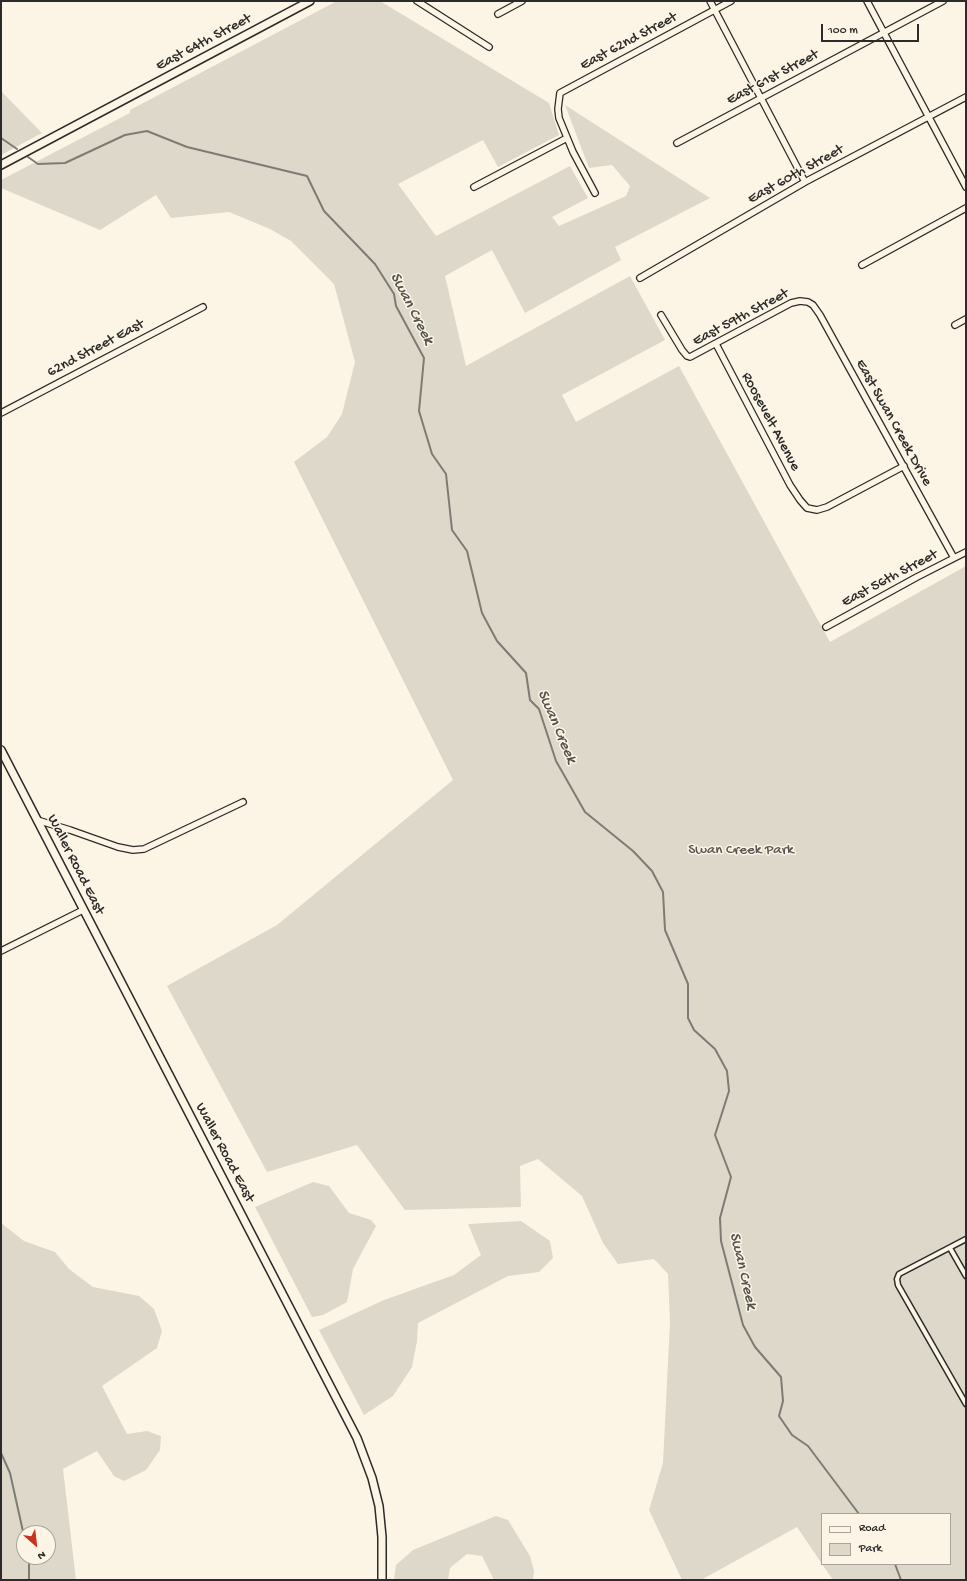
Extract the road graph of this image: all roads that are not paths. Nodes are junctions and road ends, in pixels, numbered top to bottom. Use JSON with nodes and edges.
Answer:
{"nodes":[{"id":1,"x":310,"y":1,"type":"edge"},
{"id":2,"x":417,"y":1,"type":"edge"},
{"id":3,"x":522,"y":1,"type":"edge"},
{"id":4,"x":710,"y":1,"type":"edge"},
{"id":5,"x":731,"y":1,"type":"edge"},
{"id":6,"x":866,"y":1,"type":"edge"},
{"id":7,"x":943,"y":1,"type":"edge"},
{"id":8,"x":714,"y":10,"type":"junction"},
{"id":9,"x":498,"y":14,"type":"dead end"},
{"id":10,"x":884,"y":33,"type":"junction"},
{"id":11,"x":489,"y":47,"type":"dead end"},
{"id":12,"x":966,"y":97,"type":"edge"},
{"id":13,"x":761,"y":98,"type":"junction"},
{"id":14,"x":929,"y":117,"type":"junction"},
{"id":15,"x":567,"y":138,"type":"junction"},
{"id":16,"x":677,"y":143,"type":"dead end"},
{"id":17,"x":1,"y":164,"type":"edge"},
{"id":18,"x":805,"y":182,"type":"junction"},
{"id":19,"x":474,"y":187,"type":"dead end"},
{"id":20,"x":966,"y":187,"type":"edge"},
{"id":21,"x":595,"y":193,"type":"dead end"},
{"id":22,"x":966,"y":208,"type":"edge"},
{"id":23,"x":862,"y":265,"type":"dead end"},
{"id":24,"x":640,"y":278,"type":"dead end"},
{"id":25,"x":808,"y":302,"type":"joint"},
{"id":26,"x":203,"y":308,"type":"dead end"},
{"id":27,"x":661,"y":315,"type":"dead end"},
{"id":28,"x":966,"y":319,"type":"edge"},
{"id":29,"x":954,"y":325,"type":"dead end"},
{"id":30,"x":716,"y":344,"type":"junction"},
{"id":31,"x":1,"y":413,"type":"edge"},
{"id":32,"x":904,"y":466,"type":"junction"},
{"id":33,"x":966,"y":552,"type":"edge"},
{"id":34,"x":954,"y":558,"type":"junction"},
{"id":35,"x":826,"y":627,"type":"dead end"},
{"id":36,"x":1,"y":750,"type":"edge"},
{"id":37,"x":243,"y":802,"type":"dead end"},
{"id":38,"x":37,"y":820,"type":"junction"},
{"id":39,"x":83,"y":910,"type":"junction"},
{"id":40,"x":1,"y":951,"type":"edge"},
{"id":41,"x":966,"y":1240,"type":"edge"},
{"id":42,"x":950,"y":1248,"type":"junction"},
{"id":43,"x":966,"y":1276,"type":"edge"},
{"id":44,"x":966,"y":1404,"type":"edge"},
{"id":45,"x":382,"y":1580,"type":"edge"}],
"edges":[{"from":1,"to":17,"type":"street","name":"East 64th Street"},
{"from":2,"to":11,"type":"street"},
{"from":3,"to":9,"type":"street"},
{"from":4,"to":8,"type":"street"},
{"from":5,"to":8,"type":"street","name":"East 62nd Street"},
{"from":6,"to":10,"type":"street"},
{"from":7,"to":10,"type":"street","name":"East 61st Street"},
{"from":8,"to":13,"type":"street"},
{"from":8,"to":15,"type":"street","name":"East 62nd Street"},
{"from":10,"to":13,"type":"street","name":"East 61st Street"},
{"from":10,"to":14,"type":"street"},
{"from":12,"to":14,"type":"street","name":"East 60th Street"},
{"from":13,"to":16,"type":"street","name":"East 61st Street"},
{"from":13,"to":18,"type":"street"},
{"from":14,"to":18,"type":"street","name":"East 60th Street"},
{"from":14,"to":20,"type":"street"},
{"from":15,"to":19,"type":"street"},
{"from":15,"to":21,"type":"street"},
{"from":18,"to":24,"type":"street","name":"East 60th Street"},
{"from":22,"to":23,"type":"street"},
{"from":25,"to":30,"type":"street","name":"East 59th Street"},
{"from":25,"to":32,"type":"street","name":"East Swan Creek Drive"},
{"from":26,"to":31,"type":"street","name":"62nd Street East"},
{"from":27,"to":30,"type":"street","name":"East 59th Street"},
{"from":28,"to":29,"type":"street"},
{"from":30,"to":32,"type":"street","name":"Roosevelt Avenue"},
{"from":32,"to":34,"type":"street","name":"East Swan Creek Drive"},
{"from":33,"to":34,"type":"street","name":"East 56th Street"},
{"from":34,"to":35,"type":"street","name":"East 56th Street"},
{"from":36,"to":38,"type":"street","name":"Waller Road East"},
{"from":37,"to":38,"type":"street"},
{"from":38,"to":39,"type":"street","name":"Waller Road East"},
{"from":39,"to":40,"type":"street"},
{"from":39,"to":45,"type":"street","name":"Waller Road East"},
{"from":41,"to":42,"type":"street"},
{"from":42,"to":43,"type":"street"},
{"from":42,"to":44,"type":"street"}]}
